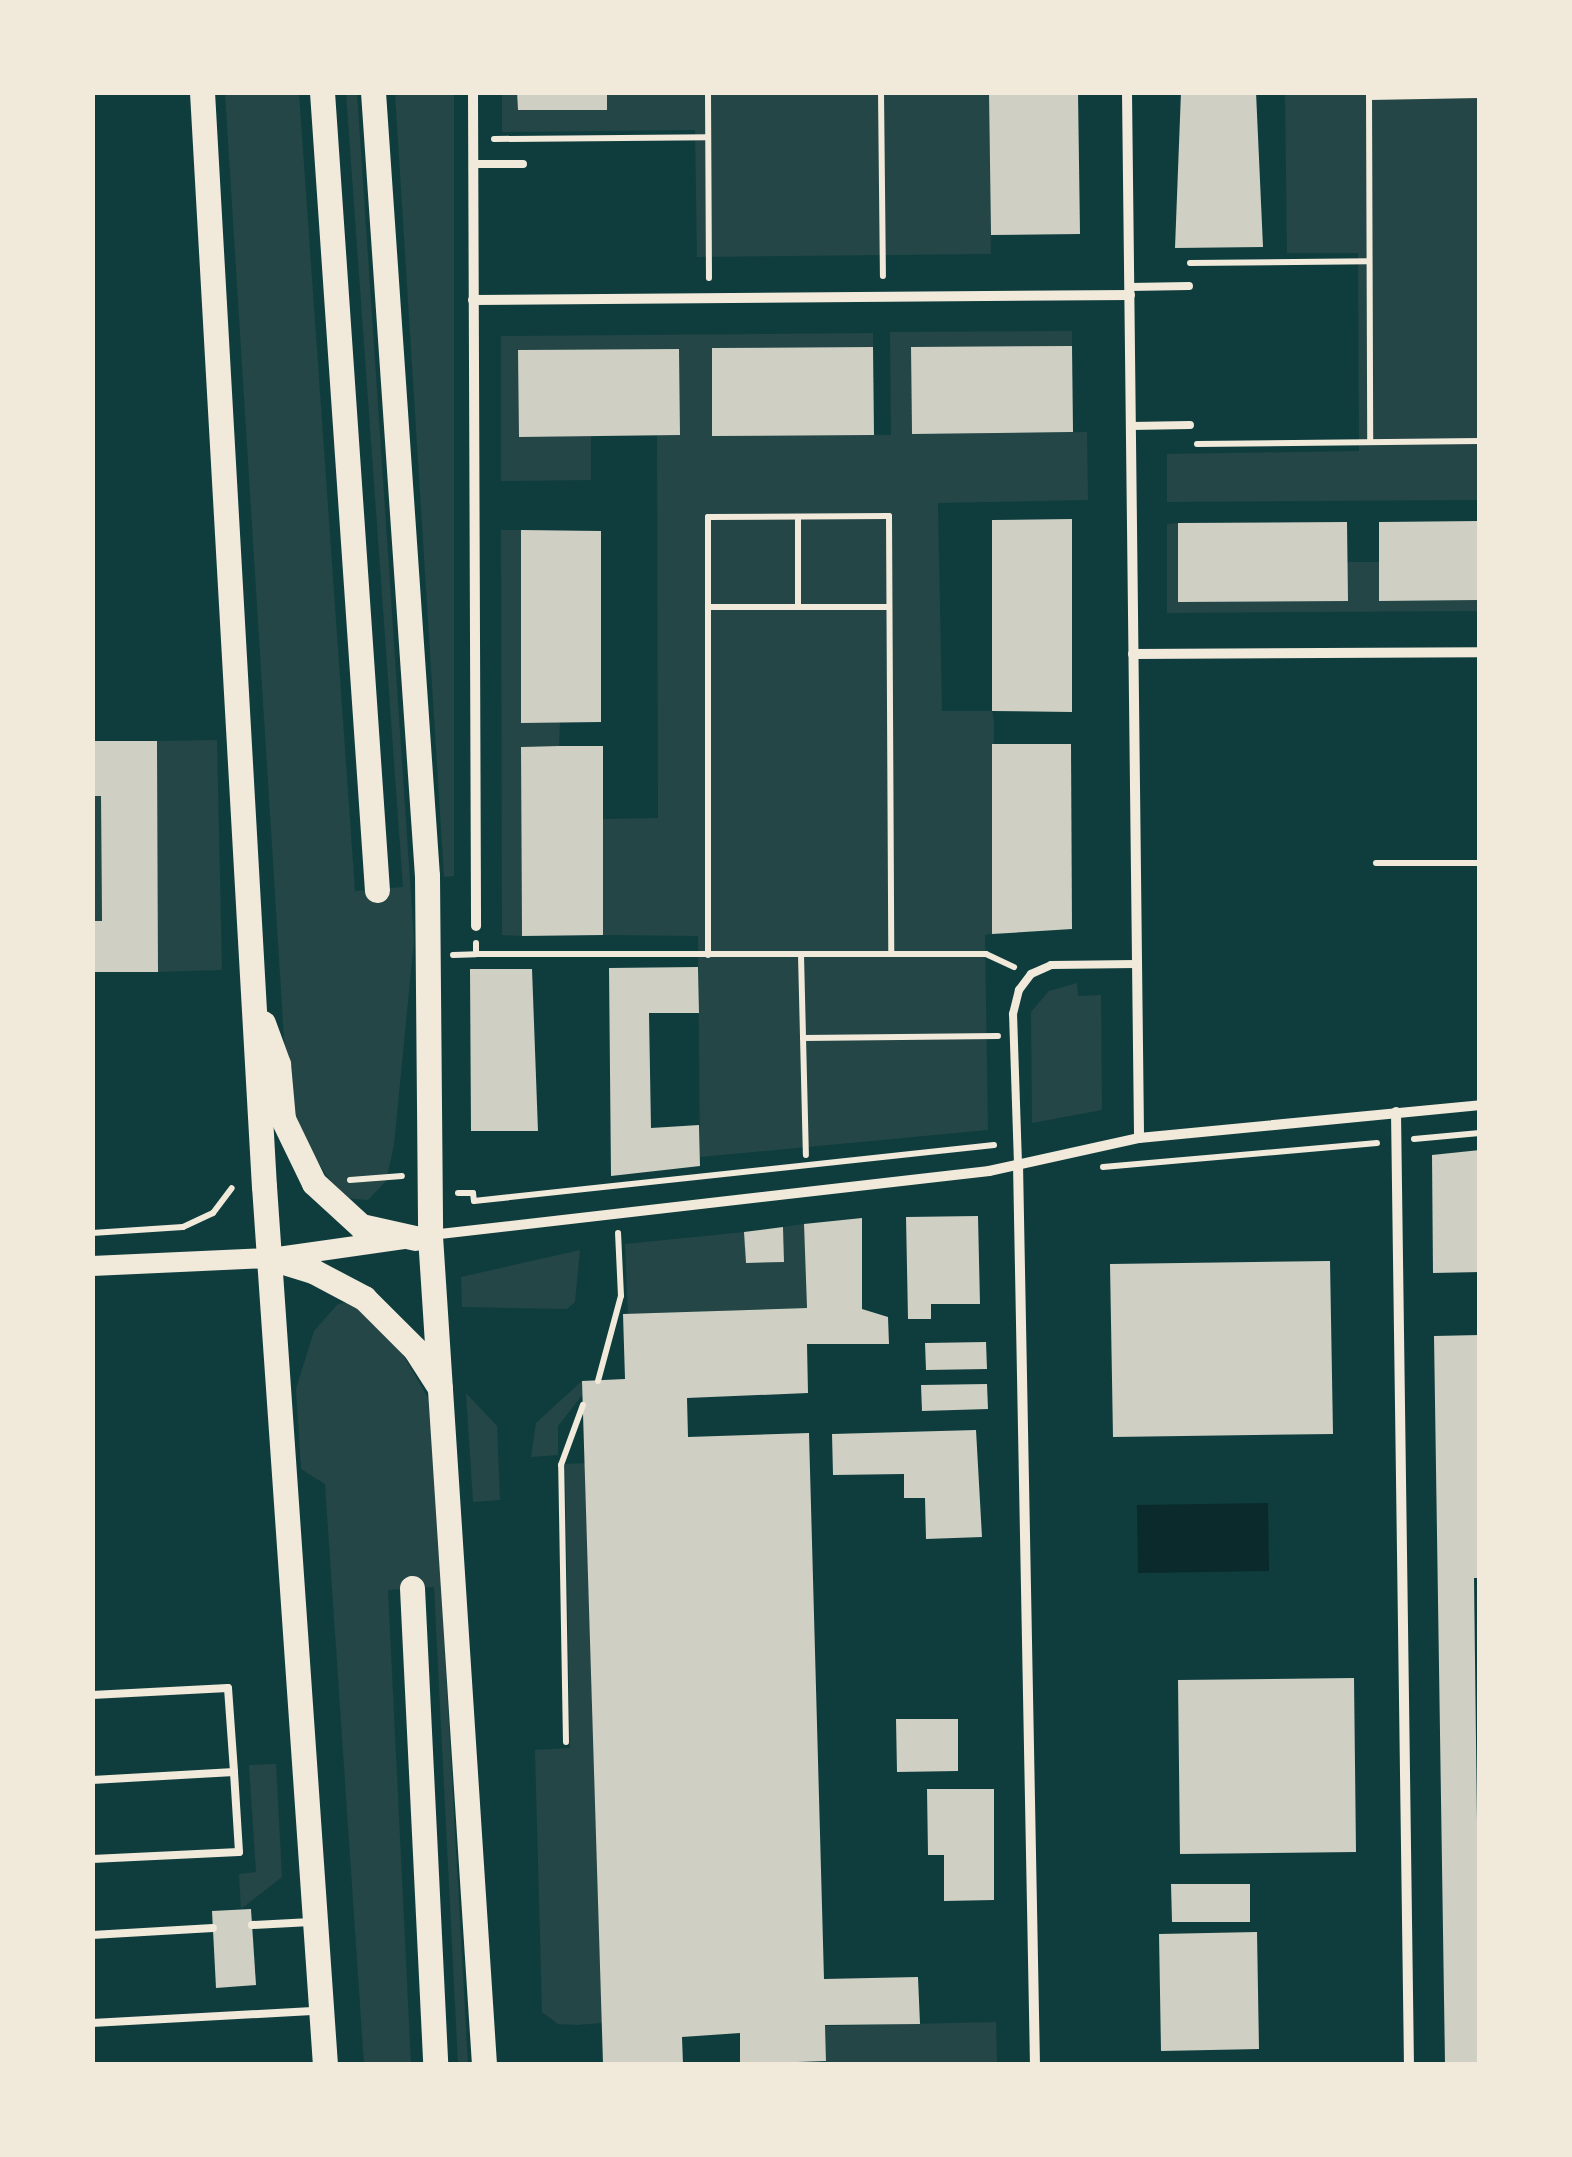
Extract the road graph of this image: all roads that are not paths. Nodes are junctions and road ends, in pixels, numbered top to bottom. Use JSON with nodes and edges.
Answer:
{"nodes":[{"id":1,"x":202,"y":92,"type":"edge"},
{"id":2,"x":322,"y":92,"type":"edge"},
{"id":3,"x":373,"y":92,"type":"edge"},
{"id":4,"x":473,"y":92,"type":"edge"},
{"id":5,"x":1127,"y":92,"type":"edge"},
{"id":6,"x":473,"y":164,"type":"junction"},
{"id":7,"x":523,"y":164,"type":"dead end"},
{"id":8,"x":1188,"y":286,"type":"dead end"},
{"id":9,"x":1130,"y":291,"type":"junction"},
{"id":10,"x":473,"y":300,"type":"junction"},
{"id":11,"x":1190,"y":425,"type":"dead end"},
{"id":12,"x":1130,"y":426,"type":"junction"},
{"id":13,"x":1480,"y":652,"type":"edge"},
{"id":14,"x":1132,"y":654,"type":"junction"},
{"id":15,"x":377,"y":890,"type":"dead end"},
{"id":16,"x":476,"y":926,"type":"road end"},
{"id":17,"x":1136,"y":964,"type":"junction"},
{"id":18,"x":253,"y":994,"type":"junction"},
{"id":19,"x":1480,"y":1105,"type":"edge"},
{"id":20,"x":1396,"y":1112,"type":"junction"},
{"id":21,"x":1139,"y":1138,"type":"junction"},
{"id":22,"x":1018,"y":1164,"type":"junction"},
{"id":23,"x":423,"y":1237,"type":"junction"},
{"id":24,"x":271,"y":1258,"type":"junction"},
{"id":25,"x":92,"y":1266,"type":"edge"},
{"id":26,"x":444,"y":1395,"type":"junction"},
{"id":27,"x":412,"y":1588,"type":"dead end"},
{"id":28,"x":92,"y":1695,"type":"edge"},
{"id":29,"x":234,"y":1772,"type":"junction"},
{"id":30,"x":92,"y":1780,"type":"edge"},
{"id":31,"x":92,"y":1860,"type":"edge"},
{"id":32,"x":316,"y":1922,"type":"junction"},
{"id":33,"x":252,"y":1925,"type":"dead end"},
{"id":34,"x":213,"y":1928,"type":"dead end"},
{"id":35,"x":92,"y":1934,"type":"edge"},
{"id":36,"x":322,"y":2010,"type":"junction"},
{"id":37,"x":92,"y":2023,"type":"edge"},
{"id":38,"x":325,"y":2064,"type":"edge"},
{"id":39,"x":435,"y":2064,"type":"edge"},
{"id":40,"x":484,"y":2064,"type":"edge"},
{"id":41,"x":1034,"y":2064,"type":"edge"},
{"id":42,"x":1409,"y":2064,"type":"edge"}],
"edges":[{"from":1,"to":18,"type":"main road"},
{"from":2,"to":15,"type":"main road"},
{"from":3,"to":23,"type":"main road"},
{"from":4,"to":6,"type":"street"},
{"from":5,"to":9,"type":"street"},
{"from":6,"to":7,"type":"lane"},
{"from":6,"to":10,"type":"street"},
{"from":8,"to":9,"type":"lane"},
{"from":9,"to":10,"type":"street"},
{"from":9,"to":12,"type":"street"},
{"from":10,"to":16,"type":"street"},
{"from":11,"to":12,"type":"lane"},
{"from":12,"to":14,"type":"street"},
{"from":13,"to":14,"type":"street"},
{"from":14,"to":17,"type":"street"},
{"from":17,"to":21,"type":"street"},
{"from":17,"to":22,"type":"lane"},
{"from":18,"to":23,"type":"main road"},
{"from":18,"to":24,"type":"main road"},
{"from":19,"to":20,"type":"street"},
{"from":20,"to":21,"type":"street"},
{"from":20,"to":42,"type":"street"},
{"from":21,"to":22,"type":"street"},
{"from":22,"to":23,"type":"street"},
{"from":22,"to":41,"type":"street"},
{"from":23,"to":24,"type":"main road"},
{"from":23,"to":26,"type":"main road"},
{"from":24,"to":25,"type":"main road"},
{"from":24,"to":26,"type":"main road"},
{"from":24,"to":32,"type":"main road"},
{"from":26,"to":40,"type":"main road"},
{"from":27,"to":39,"type":"main road"},
{"from":28,"to":29,"type":"lane"},
{"from":29,"to":30,"type":"lane"},
{"from":29,"to":31,"type":"lane"},
{"from":32,"to":33,"type":"lane"},
{"from":32,"to":36,"type":"main road"},
{"from":34,"to":35,"type":"lane"},
{"from":36,"to":37,"type":"lane"},
{"from":36,"to":38,"type":"main road"}]}
